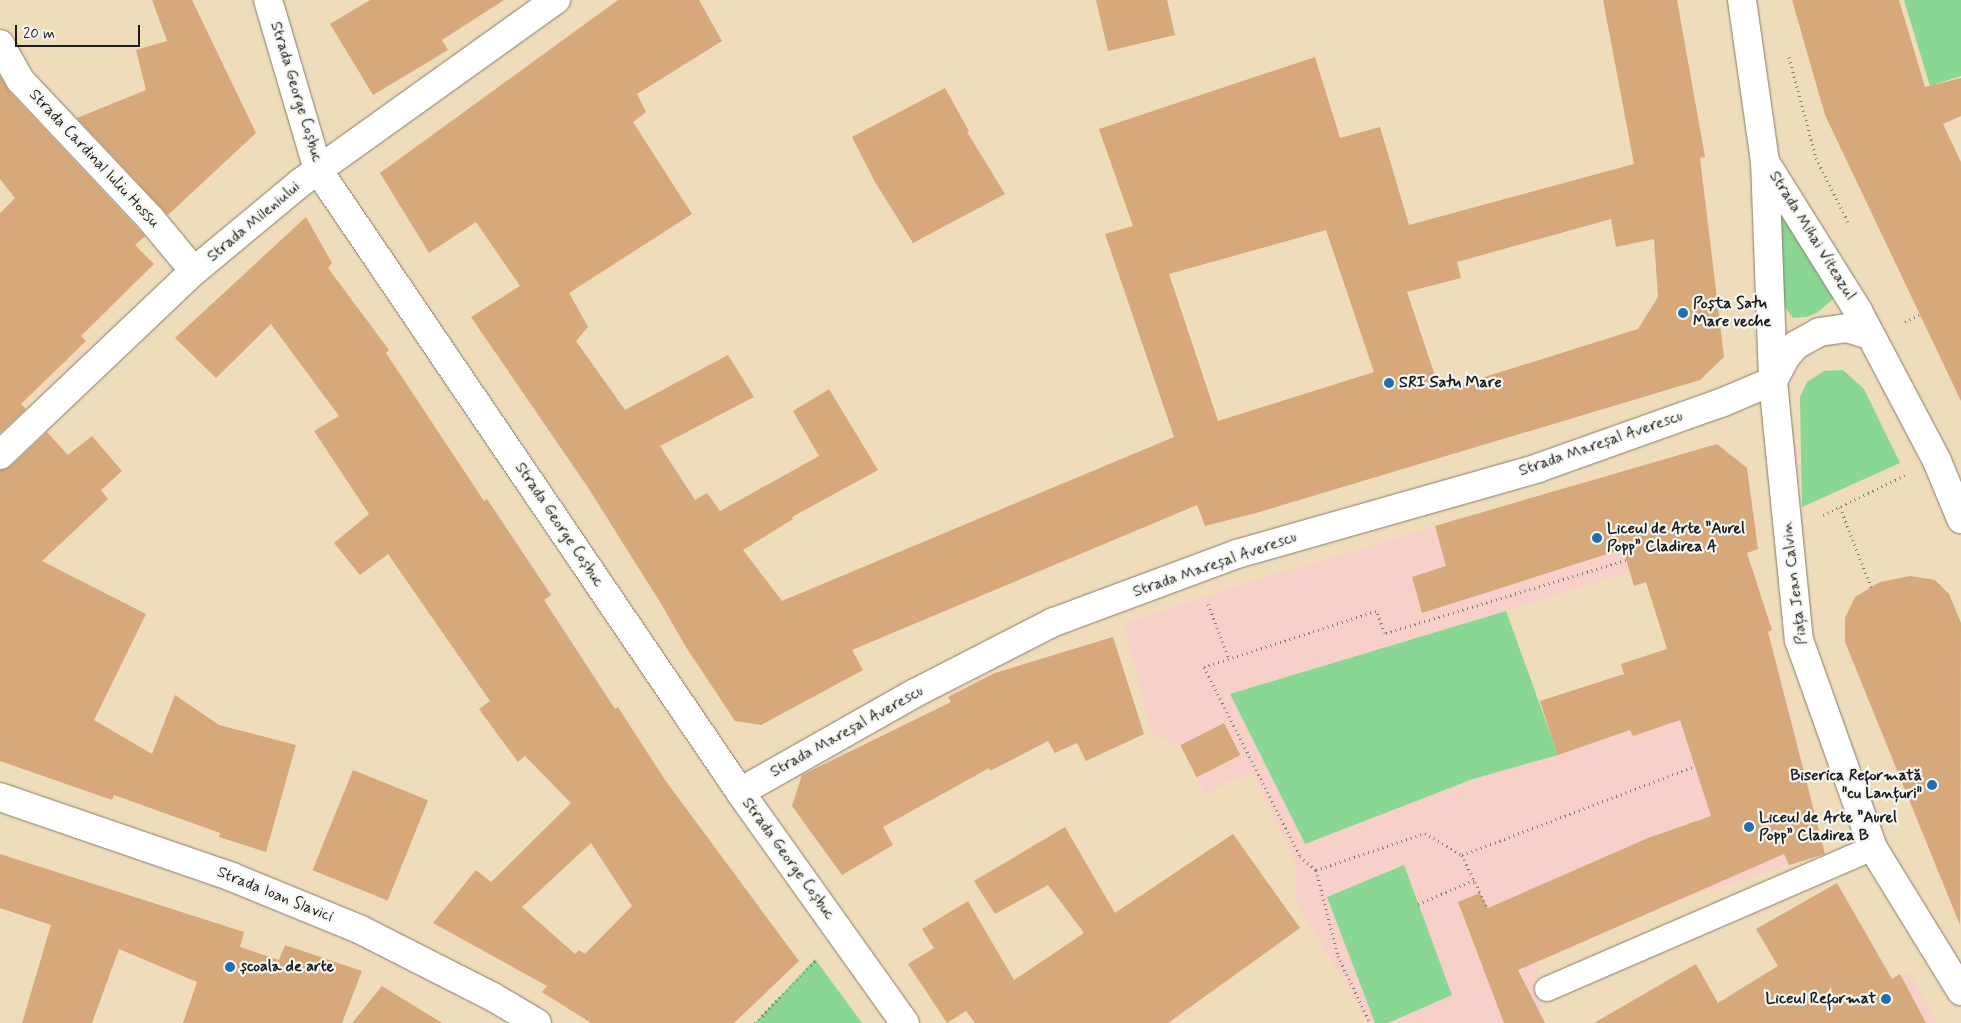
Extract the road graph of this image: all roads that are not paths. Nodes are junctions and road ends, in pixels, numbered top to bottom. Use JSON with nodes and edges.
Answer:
{"nodes":[{"id":1,"x":268,"y":0,"type":"edge"},
{"id":2,"x":556,"y":0,"type":"edge"},
{"id":3,"x":1742,"y":0,"type":"edge"},
{"id":4,"x":0,"y":44,"type":"edge"},
{"id":5,"x":1765,"y":161,"type":"junction"},
{"id":6,"x":318,"y":170,"type":"junction"},
{"id":7,"x":194,"y":271,"type":"junction"},
{"id":8,"x":1870,"y":335,"type":"junction"},
{"id":9,"x":1773,"y":381,"type":"junction"},
{"id":10,"x":0,"y":455,"type":"edge"},
{"id":11,"x":1961,"y":519,"type":"edge"},
{"id":12,"x":740,"y":792,"type":"junction"},
{"id":13,"x":0,"y":796,"type":"edge"},
{"id":14,"x":1873,"y":848,"type":"junction"},
{"id":15,"x":1547,"y":989,"type":"dead end"},
{"id":16,"x":1961,"y":991,"type":"edge"},
{"id":17,"x":537,"y":1023,"type":"edge"},
{"id":18,"x":905,"y":1023,"type":"edge"}],
"edges":[{"from":1,"to":6,"type":"street","name":"Strada George Coșbuc"},
{"from":2,"to":6,"type":"street","name":"Strada Mileniului"},
{"from":3,"to":5,"type":"street","name":"Strada Mihai Viteazul"},
{"from":4,"to":7,"type":"street","name":"Strada Cardinal Iuliu Hossu"},
{"from":5,"to":8,"type":"street","name":"Strada Mihai Viteazul"},
{"from":5,"to":9,"type":"street","name":"Strada Mihai Viteazul"},
{"from":6,"to":7,"type":"street","name":"Strada Mileniului"},
{"from":6,"to":12,"type":"street","name":"Strada George Coșbuc"},
{"from":7,"to":10,"type":"street","name":"Strada Mileniului"},
{"from":8,"to":9,"type":"street"},
{"from":8,"to":11,"type":"street"},
{"from":9,"to":12,"type":"street","name":"Strada Mareșal Averescu"},
{"from":9,"to":14,"type":"street","name":"Piața Jean Calvin"},
{"from":12,"to":18,"type":"street","name":"Strada George Coșbuc"},
{"from":13,"to":17,"type":"street","name":"Strada Ioan Slavici"},
{"from":14,"to":15,"type":"lane"},
{"from":14,"to":16,"type":"street","name":"Piața Jean Calvin"}]}
